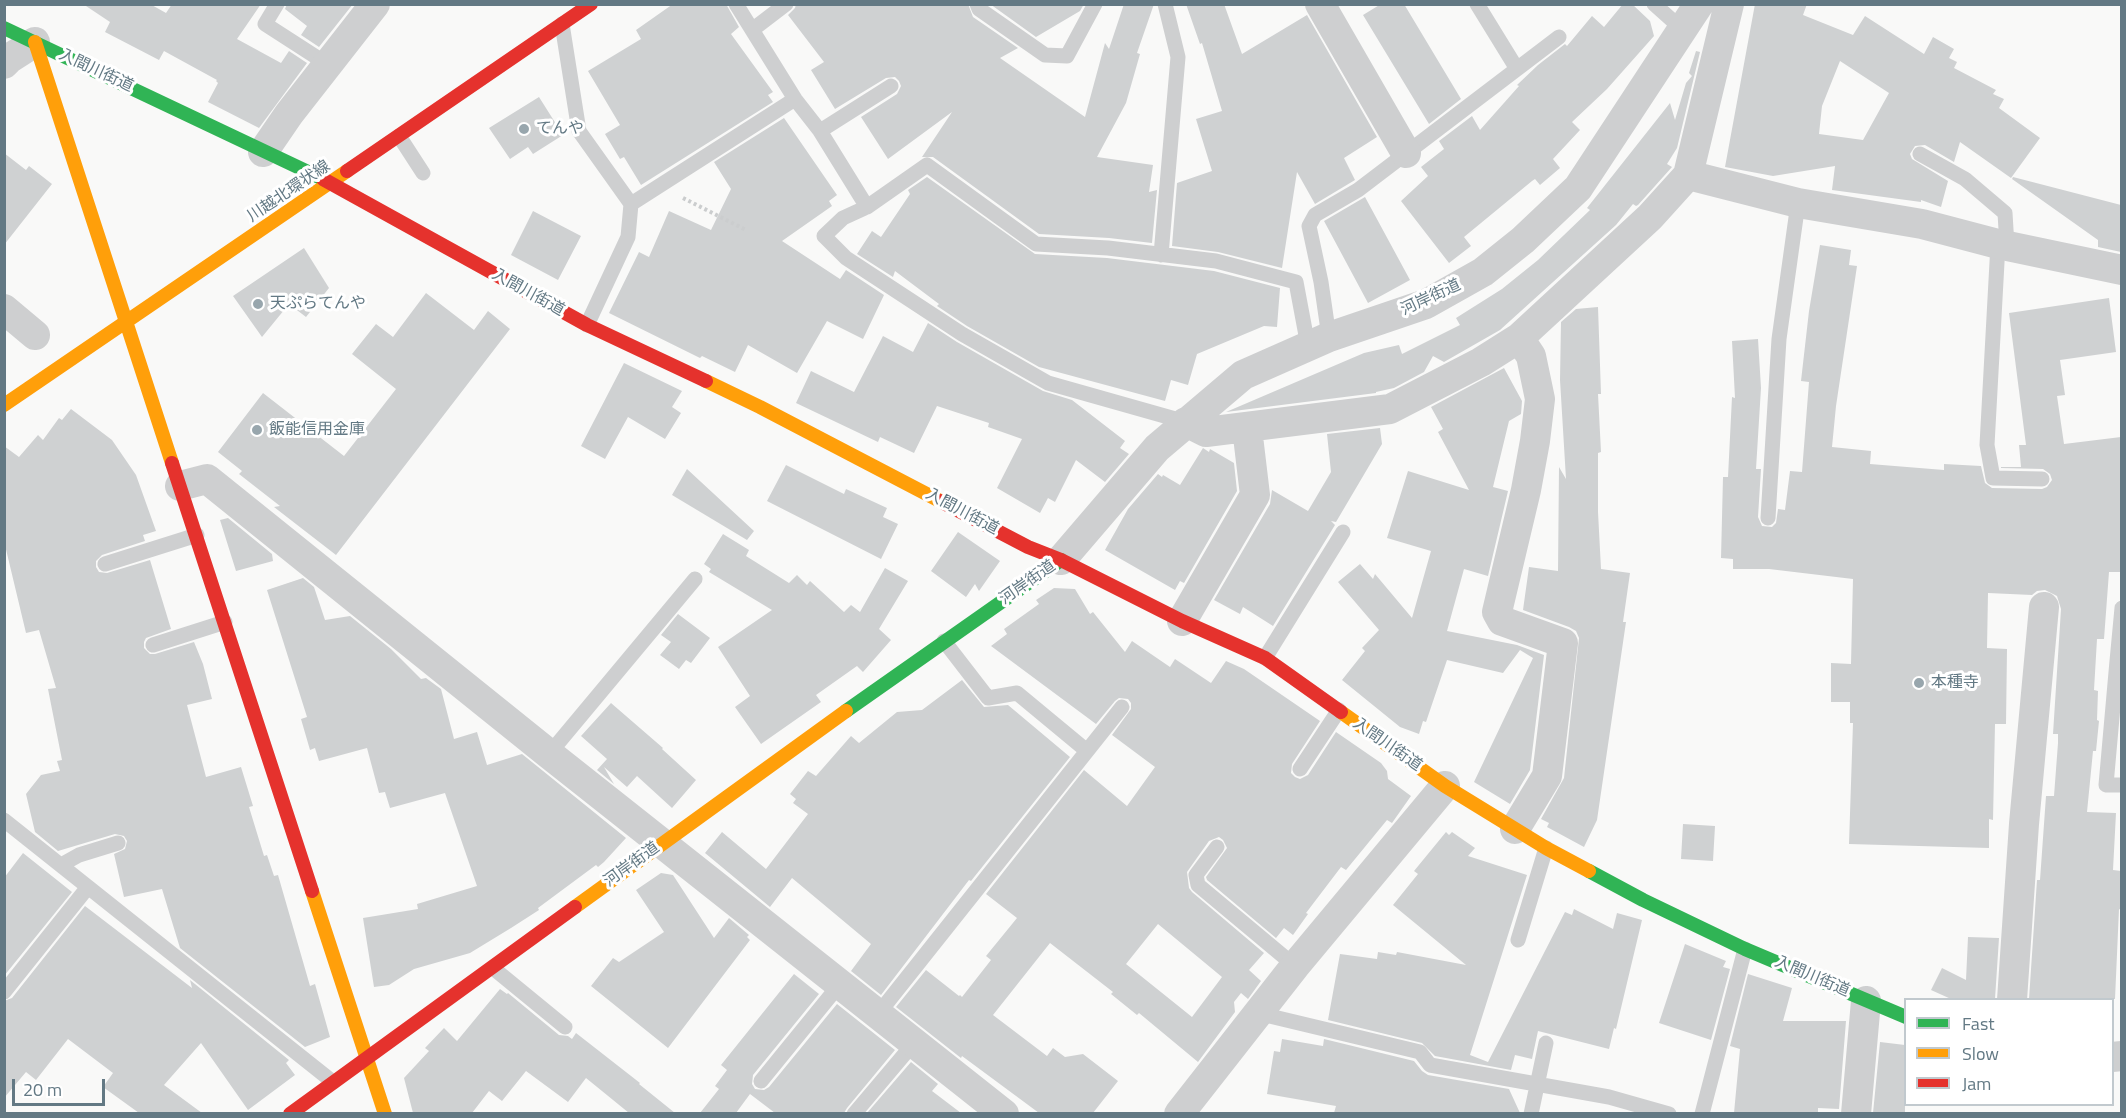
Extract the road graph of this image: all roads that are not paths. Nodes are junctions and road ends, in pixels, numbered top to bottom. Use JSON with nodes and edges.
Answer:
{"nodes":[{"id":1,"x":277,"y":4,"type":"edge"},
{"id":2,"x":375,"y":4,"type":"edge"},
{"id":3,"x":735,"y":4,"type":"edge"},
{"id":4,"x":786,"y":4,"type":"edge"},
{"id":5,"x":977,"y":4,"type":"edge"},
{"id":6,"x":1095,"y":4,"type":"edge"},
{"id":7,"x":1165,"y":4,"type":"edge"},
{"id":8,"x":1320,"y":4,"type":"edge"},
{"id":9,"x":1477,"y":4,"type":"edge"},
{"id":10,"x":1654,"y":4,"type":"edge"},
{"id":11,"x":1699,"y":4,"type":"edge"},
{"id":12,"x":1730,"y":4,"type":"edge"},
{"id":13,"x":580,"y":10,"type":"edge"},
{"id":14,"x":4,"y":28,"type":"edge"},
{"id":15,"x":752,"y":30,"type":"junction"},
{"id":16,"x":1683,"y":30,"type":"junction"},
{"id":17,"x":1559,"y":37,"type":"dead end"},
{"id":18,"x":35,"y":42,"type":"junction"},
{"id":19,"x":4,"y":64,"type":"edge"},
{"id":20,"x":327,"y":64,"type":"junction"},
{"id":21,"x":1517,"y":69,"type":"junction"},
{"id":22,"x":891,"y":86,"type":"dead end"},
{"id":23,"x":795,"y":99,"type":"junction"},
{"id":24,"x":820,"y":131,"type":"junction"},
{"id":25,"x":399,"y":136,"type":"junction"},
{"id":26,"x":263,"y":152,"type":"junction"},
{"id":27,"x":1406,"y":153,"type":"junction"},
{"id":28,"x":1920,"y":154,"type":"dead end"},
{"id":29,"x":423,"y":173,"type":"dead end"},
{"id":30,"x":1688,"y":175,"type":"junction"},
{"id":31,"x":331,"y":183,"type":"junction"},
{"id":32,"x":1798,"y":202,"type":"junction"},
{"id":33,"x":632,"y":204,"type":"junction"},
{"id":34,"x":867,"y":207,"type":"junction"},
{"id":35,"x":2002,"y":245,"type":"junction"},
{"id":36,"x":1161,"y":255,"type":"junction"},
{"id":37,"x":2121,"y":270,"type":"edge"},
{"id":38,"x":4,"y":309,"type":"edge"},
{"id":39,"x":128,"y":322,"type":"junction"},
{"id":40,"x":587,"y":325,"type":"junction"},
{"id":41,"x":35,"y":335,"type":"dead end"},
{"id":42,"x":1519,"y":338,"type":"junction"},
{"id":43,"x":1319,"y":341,"type":"junction"},
{"id":44,"x":4,"y":405,"type":"edge"},
{"id":45,"x":1186,"y":422,"type":"junction"},
{"id":46,"x":1248,"y":428,"type":"junction"},
{"id":47,"x":2042,"y":479,"type":"dead end"},
{"id":48,"x":180,"y":486,"type":"junction"},
{"id":49,"x":1768,"y":518,"type":"dead end"},
{"id":50,"x":1343,"y":532,"type":"dead end"},
{"id":51,"x":197,"y":535,"type":"junction"},
{"id":52,"x":1061,"y":560,"type":"junction"},
{"id":53,"x":105,"y":564,"type":"dead end"},
{"id":54,"x":696,"y":579,"type":"dead end"},
{"id":55,"x":2044,"y":607,"type":"dead end"},
{"id":56,"x":2121,"y":608,"type":"edge"},
{"id":57,"x":1182,"y":621,"type":"junction"},
{"id":58,"x":225,"y":622,"type":"junction"},
{"id":59,"x":944,"y":641,"type":"junction"},
{"id":60,"x":153,"y":645,"type":"dead end"},
{"id":61,"x":1265,"y":658,"type":"junction"},
{"id":62,"x":2119,"y":661,"type":"edge"},
{"id":63,"x":1122,"y":707,"type":"dead end"},
{"id":64,"x":1339,"y":711,"type":"junction"},
{"id":65,"x":1087,"y":751,"type":"junction"},
{"id":66,"x":549,"y":754,"type":"junction"},
{"id":67,"x":1300,"y":769,"type":"dead end"},
{"id":68,"x":2121,"y":785,"type":"edge"},
{"id":69,"x":1445,"y":786,"type":"junction"},
{"id":70,"x":4,"y":820,"type":"edge"},
{"id":71,"x":1515,"y":829,"type":"junction"},
{"id":72,"x":663,"y":842,"type":"junction"},
{"id":73,"x":118,"y":843,"type":"dead end"},
{"id":74,"x":1217,"y":847,"type":"dead end"},
{"id":75,"x":1545,"y":848,"type":"junction"},
{"id":76,"x":61,"y":866,"type":"junction"},
{"id":77,"x":88,"y":887,"type":"junction"},
{"id":78,"x":1518,"y":940,"type":"dead end"},
{"id":79,"x":1745,"y":950,"type":"junction"},
{"id":80,"x":1295,"y":966,"type":"junction"},
{"id":81,"x":493,"y":968,"type":"junction"},
{"id":82,"x":840,"y":984,"type":"junction"},
{"id":83,"x":4,"y":992,"type":"edge"},
{"id":84,"x":2012,"y":998,"type":"edge"},
{"id":85,"x":1866,"y":1001,"type":"junction"},
{"id":86,"x":1257,"y":1013,"type":"junction"},
{"id":87,"x":878,"y":1014,"type":"junction"},
{"id":88,"x":1904,"y":1017,"type":"edge"},
{"id":89,"x":565,"y":1027,"type":"dead end"},
{"id":90,"x":914,"y":1042,"type":"junction"},
{"id":91,"x":1546,"y":1043,"type":"dead end"},
{"id":92,"x":368,"y":1057,"type":"junction"},
{"id":93,"x":761,"y":1081,"type":"dead end"},
{"id":94,"x":333,"y":1082,"type":"junction"},
{"id":95,"x":1536,"y":1083,"type":"junction"},
{"id":96,"x":290,"y":1113,"type":"edge"},
{"id":97,"x":385,"y":1113,"type":"edge"},
{"id":98,"x":854,"y":1113,"type":"edge"},
{"id":99,"x":1004,"y":1113,"type":"edge"},
{"id":100,"x":1179,"y":1113,"type":"edge"},
{"id":101,"x":1531,"y":1113,"type":"edge"},
{"id":102,"x":1669,"y":1113,"type":"edge"},
{"id":103,"x":1702,"y":1113,"type":"edge"},
{"id":104,"x":1856,"y":1113,"type":"edge"}],
"edges":[{"from":1,"to":20,"type":"lane"},
{"from":2,"to":20,"type":"street"},
{"from":3,"to":15,"type":"lane"},
{"from":4,"to":15,"type":"lane"},
{"from":5,"to":6,"type":"lane"},
{"from":7,"to":36,"type":"lane"},
{"from":8,"to":27,"type":"street"},
{"from":9,"to":21,"type":"lane"},
{"from":10,"to":16,"type":"lane"},
{"from":11,"to":16,"type":"street","name":"河岸街道"},
{"from":12,"to":30,"type":"street"},
{"from":13,"to":25,"type":"street","name":"川越北環状線"},
{"from":13,"to":33,"type":"lane"},
{"from":14,"to":18,"type":"street","name":"入間川街道"},
{"from":15,"to":23,"type":"lane"},
{"from":16,"to":43,"type":"street","name":"河岸街道"},
{"from":17,"to":21,"type":"lane"},
{"from":18,"to":19,"type":"street"},
{"from":18,"to":26,"type":"street","name":"入間川街道"},
{"from":18,"to":39,"type":"street"},
{"from":20,"to":26,"type":"street"},
{"from":21,"to":27,"type":"lane"},
{"from":22,"to":24,"type":"lane"},
{"from":23,"to":24,"type":"lane"},
{"from":23,"to":33,"type":"lane"},
{"from":24,"to":34,"type":"lane"},
{"from":25,"to":29,"type":"lane"},
{"from":25,"to":31,"type":"street","name":"川越北環状線"},
{"from":26,"to":31,"type":"street","name":"入間川街道"},
{"from":27,"to":43,"type":"lane"},
{"from":28,"to":35,"type":"lane"},
{"from":30,"to":32,"type":"street"},
{"from":30,"to":42,"type":"street"},
{"from":31,"to":39,"type":"street","name":"川越北環状線"},
{"from":31,"to":40,"type":"street","name":"入間川街道"},
{"from":32,"to":35,"type":"street"},
{"from":32,"to":49,"type":"lane"},
{"from":33,"to":40,"type":"lane"},
{"from":34,"to":36,"type":"lane"},
{"from":34,"to":45,"type":"lane"},
{"from":35,"to":37,"type":"street"},
{"from":35,"to":47,"type":"lane"},
{"from":36,"to":43,"type":"lane"},
{"from":38,"to":41,"type":"street"},
{"from":39,"to":44,"type":"street","name":"川越北環状線"},
{"from":39,"to":48,"type":"street"},
{"from":40,"to":52,"type":"street","name":"入間川街道"},
{"from":42,"to":46,"type":"street"},
{"from":42,"to":71,"type":"street"},
{"from":43,"to":45,"type":"street","name":"河岸街道"},
{"from":45,"to":46,"type":"street"},
{"from":45,"to":52,"type":"street","name":"河岸街道"},
{"from":46,"to":57,"type":"street"},
{"from":48,"to":51,"type":"street"},
{"from":48,"to":66,"type":"street"},
{"from":50,"to":61,"type":"lane"},
{"from":51,"to":53,"type":"lane"},
{"from":51,"to":58,"type":"street"},
{"from":52,"to":57,"type":"street","name":"入間川街道"},
{"from":52,"to":59,"type":"street","name":"河岸街道"},
{"from":54,"to":66,"type":"lane"},
{"from":55,"to":84,"type":"street"},
{"from":56,"to":62,"type":"lane"},
{"from":57,"to":61,"type":"street","name":"入間川街道"},
{"from":58,"to":60,"type":"lane"},
{"from":58,"to":92,"type":"street"},
{"from":59,"to":65,"type":"lane"},
{"from":59,"to":72,"type":"street","name":"河岸街道"},
{"from":61,"to":64,"type":"street","name":"入間川街道"},
{"from":62,"to":68,"type":"lane"},
{"from":63,"to":65,"type":"lane"},
{"from":64,"to":67,"type":"lane"},
{"from":64,"to":69,"type":"street","name":"入間川街道"},
{"from":65,"to":87,"type":"lane"},
{"from":66,"to":72,"type":"street"},
{"from":69,"to":71,"type":"street","name":"入間川街道"},
{"from":69,"to":80,"type":"street"},
{"from":70,"to":76,"type":"lane"},
{"from":71,"to":75,"type":"street","name":"入間川街道"},
{"from":72,"to":81,"type":"street","name":"河岸街道"},
{"from":72,"to":82,"type":"street"},
{"from":73,"to":76,"type":"lane"},
{"from":74,"to":80,"type":"lane"},
{"from":75,"to":78,"type":"lane"},
{"from":75,"to":79,"type":"street","name":"入間川街道"},
{"from":76,"to":77,"type":"lane"},
{"from":77,"to":83,"type":"lane"},
{"from":77,"to":94,"type":"lane"},
{"from":79,"to":85,"type":"street","name":"入間川街道"},
{"from":79,"to":103,"type":"lane"},
{"from":80,"to":86,"type":"street"},
{"from":81,"to":89,"type":"lane"},
{"from":81,"to":92,"type":"street","name":"河岸街道"},
{"from":82,"to":87,"type":"street"},
{"from":82,"to":93,"type":"lane"},
{"from":85,"to":88,"type":"street","name":"入間川街道"},
{"from":85,"to":104,"type":"street"},
{"from":86,"to":95,"type":"lane"},
{"from":86,"to":100,"type":"street"},
{"from":87,"to":90,"type":"street"},
{"from":90,"to":98,"type":"lane"},
{"from":90,"to":99,"type":"street"},
{"from":91,"to":95,"type":"lane"},
{"from":92,"to":94,"type":"street","name":"河岸街道"},
{"from":92,"to":97,"type":"street"},
{"from":94,"to":96,"type":"street","name":"河岸街道"},
{"from":95,"to":101,"type":"lane"},
{"from":95,"to":102,"type":"lane"}]}
